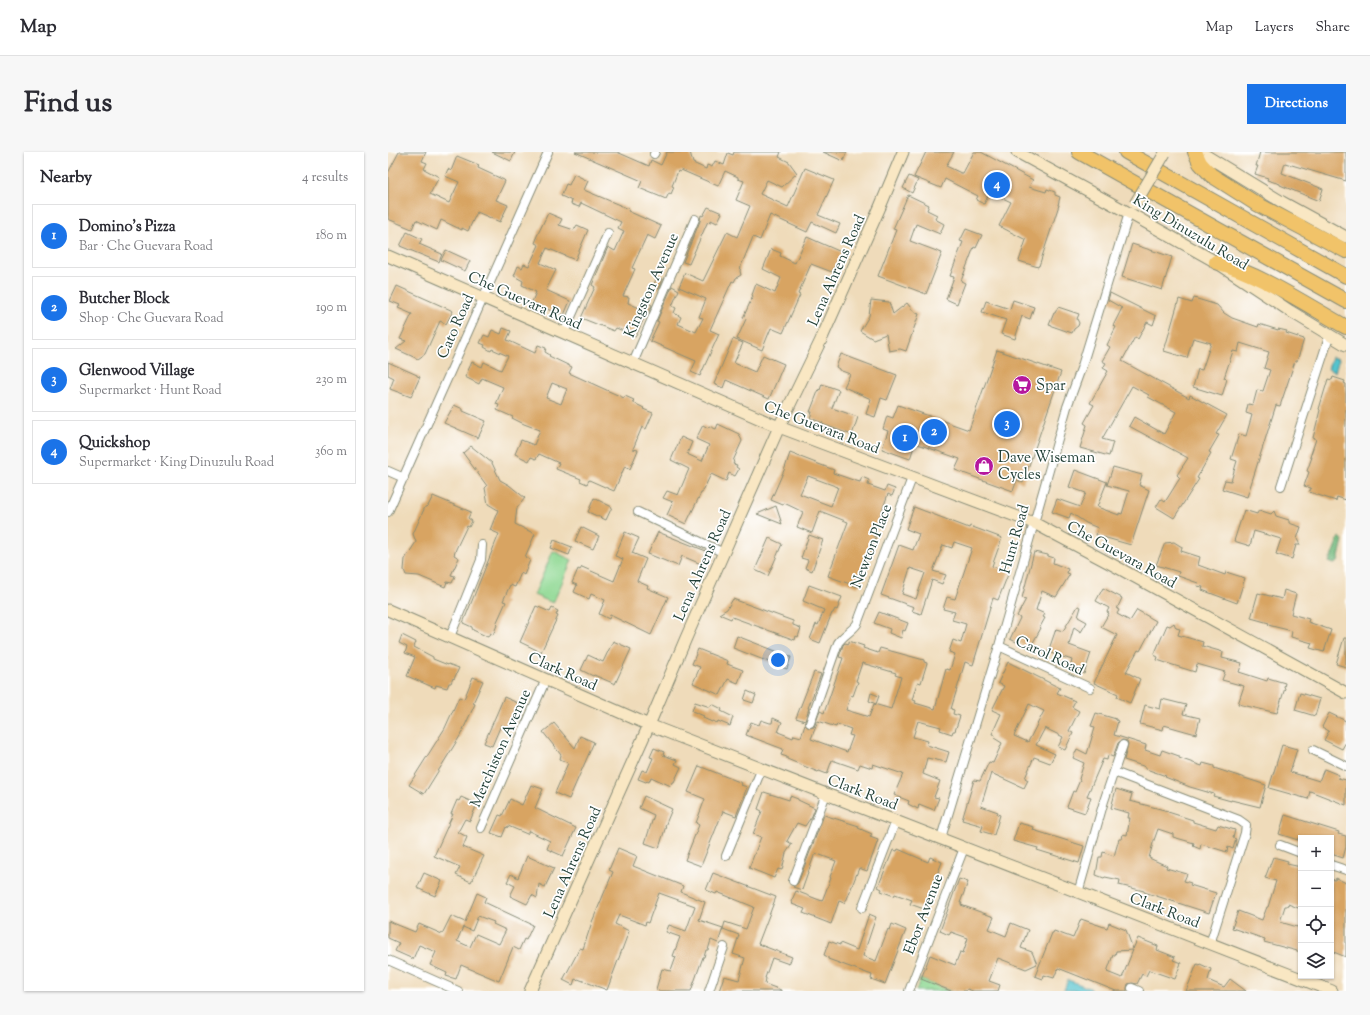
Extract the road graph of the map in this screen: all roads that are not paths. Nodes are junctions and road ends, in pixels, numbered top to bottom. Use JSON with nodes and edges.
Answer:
{"nodes":[{"id":1,"x":548,"y":152,"type":"edge"},
{"id":2,"x":903,"y":152,"type":"edge"},
{"id":3,"x":1017,"y":152,"type":"edge"},
{"id":4,"x":1079,"y":152,"type":"edge"},
{"id":5,"x":1126,"y":152,"type":"edge"},
{"id":6,"x":1166,"y":152,"type":"edge"},
{"id":7,"x":1195,"y":152,"type":"edge"},
{"id":8,"x":1200,"y":152,"type":"edge"},
{"id":9,"x":1132,"y":208,"type":"junction"},
{"id":10,"x":696,"y":219,"type":"dead end"},
{"id":11,"x":608,"y":233,"type":"dead end"},
{"id":12,"x":1346,"y":237,"type":"edge"},
{"id":13,"x":1346,"y":252,"type":"edge"},
{"id":14,"x":388,"y":256,"type":"edge"},
{"id":15,"x":1216,"y":262,"type":"junction"},
{"id":16,"x":1346,"y":276,"type":"edge"},
{"id":17,"x":483,"y":298,"type":"junction"},
{"id":18,"x":1346,"y":301,"type":"edge"},
{"id":19,"x":1346,"y":327,"type":"edge"},
{"id":20,"x":564,"y":333,"type":"junction"},
{"id":21,"x":1330,"y":334,"type":"junction"},
{"id":22,"x":1346,"y":345,"type":"edge"},
{"id":23,"x":633,"y":363,"type":"junction"},
{"id":24,"x":779,"y":428,"type":"junction"},
{"id":25,"x":388,"y":471,"type":"edge"},
{"id":26,"x":404,"y":478,"type":"junction"},
{"id":27,"x":912,"y":478,"type":"junction"},
{"id":28,"x":1281,"y":486,"type":"dead end"},
{"id":29,"x":388,"y":512,"type":"edge"},
{"id":30,"x":638,"y":512,"type":"dead end"},
{"id":31,"x":1034,"y":523,"type":"junction"},
{"id":32,"x":482,"y":545,"type":"dead end"},
{"id":33,"x":724,"y":553,"type":"junction"},
{"id":34,"x":388,"y":610,"type":"edge"},
{"id":35,"x":450,"y":637,"type":"junction"},
{"id":36,"x":999,"y":646,"type":"junction"},
{"id":37,"x":546,"y":679,"type":"junction"},
{"id":38,"x":1090,"y":688,"type":"dead end"},
{"id":39,"x":1346,"y":693,"type":"edge"},
{"id":40,"x":810,"y":723,"type":"dead end"},
{"id":41,"x":649,"y":725,"type":"junction"},
{"id":42,"x":1123,"y":745,"type":"dead end"},
{"id":43,"x":1312,"y":750,"type":"dead end"},
{"id":44,"x":1346,"y":766,"type":"edge"},
{"id":45,"x":762,"y":768,"type":"junction"},
{"id":46,"x":1114,"y":772,"type":"junction"},
{"id":47,"x":826,"y":794,"type":"junction"},
{"id":48,"x":896,"y":820,"type":"junction"},
{"id":49,"x":481,"y":828,"type":"dead end"},
{"id":50,"x":941,"y":838,"type":"junction"},
{"id":51,"x":1280,"y":845,"type":"dead end"},
{"id":52,"x":964,"y":848,"type":"junction"},
{"id":53,"x":1298,"y":852,"type":"edge"},
{"id":54,"x":726,"y":856,"type":"dead end"},
{"id":55,"x":1334,"y":866,"type":"edge"},
{"id":56,"x":1346,"y":870,"type":"edge"},
{"id":57,"x":792,"y":881,"type":"dead end"},
{"id":58,"x":1078,"y":893,"type":"junction"},
{"id":59,"x":862,"y":908,"type":"dead end"},
{"id":60,"x":1210,"y":944,"type":"junction"},
{"id":61,"x":724,"y":947,"type":"dead end"},
{"id":62,"x":388,"y":960,"type":"edge"},
{"id":63,"x":1314,"y":988,"type":"edge"},
{"id":64,"x":458,"y":991,"type":"edge"},
{"id":65,"x":530,"y":991,"type":"edge"},
{"id":66,"x":709,"y":991,"type":"edge"},
{"id":67,"x":909,"y":991,"type":"edge"},
{"id":68,"x":1332,"y":991,"type":"edge"}],
"edges":[{"from":1,"to":17,"type":"street","name":"Cato Road"},
{"from":2,"to":24,"type":"main road","name":"Lena Ahrens Road"},
{"from":3,"to":9,"type":"main road","name":"King Dinuzulu Road"},
{"from":4,"to":18,"type":"highway"},
{"from":5,"to":16,"type":"highway"},
{"from":6,"to":9,"type":"main road","bridge":true},
{"from":7,"to":13,"type":"highway"},
{"from":8,"to":12,"type":"main road"},
{"from":9,"to":15,"type":"main road","name":"King Dinuzulu Road"},
{"from":9,"to":31,"type":"street","name":"Hunt Road"},
{"from":10,"to":23,"type":"street","name":"Kingston Avenue"},
{"from":11,"to":20,"type":"street"},
{"from":14,"to":17,"type":"main road","name":"Che Guevara Road"},
{"from":15,"to":19,"type":"highway"},
{"from":15,"to":21,"type":"main road","name":"King Dinuzulu Road"},
{"from":17,"to":20,"type":"main road","name":"Che Guevara Road"},
{"from":17,"to":26,"type":"street","name":"Cato Road"},
{"from":20,"to":23,"type":"main road","name":"Che Guevara Road"},
{"from":21,"to":22,"type":"main road","name":"King Dinuzulu Road"},
{"from":21,"to":28,"type":"street"},
{"from":23,"to":24,"type":"main road","name":"Che Guevara Road"},
{"from":24,"to":27,"type":"main road","name":"Che Guevara Road"},
{"from":24,"to":33,"type":"main road","name":"Lena Ahrens Road"},
{"from":25,"to":26,"type":"street"},
{"from":26,"to":29,"type":"street","name":"Cato Road"},
{"from":27,"to":31,"type":"main road","name":"Che Guevara Road"},
{"from":27,"to":40,"type":"street","name":"Newton Place"},
{"from":30,"to":33,"type":"street"},
{"from":31,"to":36,"type":"street","name":"Hunt Road"},
{"from":31,"to":39,"type":"main road","name":"Che Guevara Road"},
{"from":32,"to":35,"type":"street"},
{"from":33,"to":41,"type":"main road","name":"Lena Ahrens Road"},
{"from":34,"to":35,"type":"main road","name":"Clark Road"},
{"from":35,"to":37,"type":"main road","name":"Clark Road"},
{"from":36,"to":38,"type":"street","name":"Carol Road"},
{"from":36,"to":50,"type":"street","name":"Hunt Road"},
{"from":37,"to":41,"type":"main road","name":"Clark Road"},
{"from":37,"to":49,"type":"street","name":"Merchiston Avenue"},
{"from":41,"to":45,"type":"main road","name":"Clark Road"},
{"from":41,"to":65,"type":"main road","name":"Lena Ahrens Road"},
{"from":42,"to":46,"type":"street"},
{"from":43,"to":44,"type":"street"},
{"from":45,"to":47,"type":"main road","name":"Clark Road"},
{"from":45,"to":54,"type":"street"},
{"from":46,"to":58,"type":"street"},
{"from":46,"to":60,"type":"street"},
{"from":47,"to":48,"type":"main road","name":"Clark Road"},
{"from":47,"to":57,"type":"street"},
{"from":48,"to":50,"type":"main road","name":"Clark Road"},
{"from":48,"to":59,"type":"street"},
{"from":50,"to":52,"type":"main road","name":"Clark Road"},
{"from":51,"to":53,"type":"street"},
{"from":52,"to":58,"type":"main road","name":"Clark Road"},
{"from":52,"to":67,"type":"street","name":"Ebor Avenue"},
{"from":55,"to":56,"type":"street"},
{"from":58,"to":60,"type":"main road","name":"Clark Road"},
{"from":60,"to":63,"type":"main road","name":"Clark Road"},
{"from":61,"to":66,"type":"street"},
{"from":62,"to":64,"type":"street"},
{"from":63,"to":68,"type":"main road","name":"Clark Road"}]}
